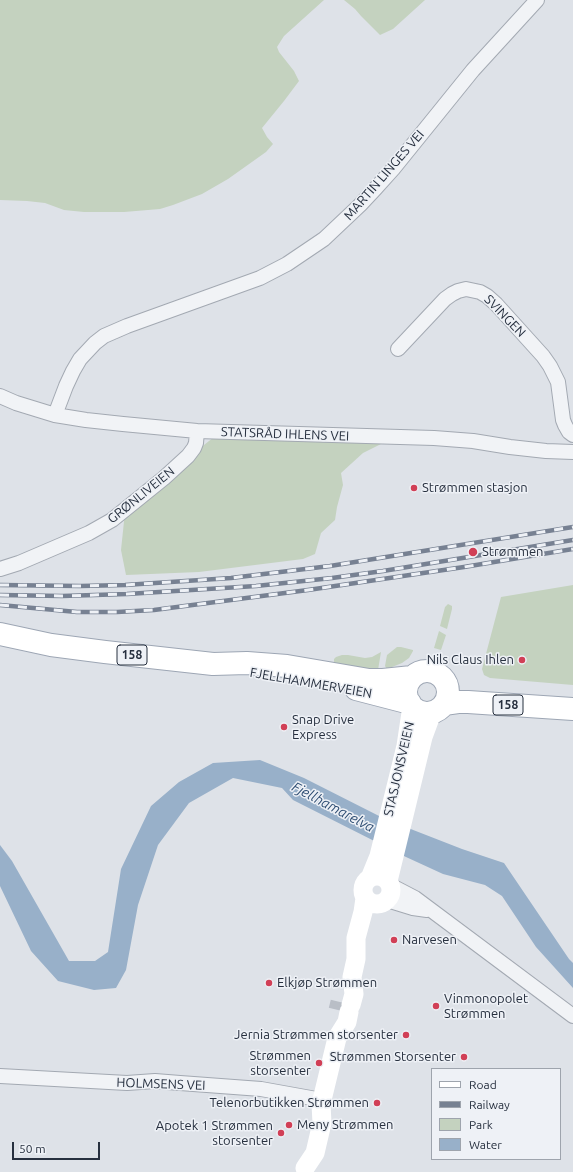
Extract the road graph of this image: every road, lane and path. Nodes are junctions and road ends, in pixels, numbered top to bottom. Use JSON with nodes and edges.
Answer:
{"nodes":[{"id":1,"x":537,"y":0,"type":"edge"},
{"id":2,"x":398,"y":349,"type":"dead end"},
{"id":3,"x":0,"y":396,"type":"edge"},
{"id":4,"x":55,"y":415,"type":"junction"},
{"id":5,"x":197,"y":431,"type":"junction"},
{"id":6,"x":573,"y":435,"type":"edge"},
{"id":7,"x":573,"y":452,"type":"edge"},
{"id":8,"x":0,"y":569,"type":"edge"},
{"id":9,"x":0,"y":634,"type":"edge"},
{"id":10,"x":0,"y":644,"type":"edge"},
{"id":11,"x":51,"y":645,"type":"junction"},
{"id":12,"x":213,"y":664,"type":"junction"},
{"id":13,"x":430,"y":676,"type":"junction"},
{"id":14,"x":573,"y":698,"type":"edge"},
{"id":15,"x":411,"y":704,"type":"junction"},
{"id":16,"x":439,"y":708,"type":"junction"},
{"id":17,"x":573,"y":710,"type":"edge"},
{"id":18,"x":395,"y":819,"type":"junction"},
{"id":19,"x":380,"y":891,"type":"junction"},
{"id":20,"x":573,"y":1016,"type":"edge"},
{"id":21,"x":1,"y":1078,"type":"edge"},
{"id":22,"x":322,"y":1102,"type":"junction"},
{"id":23,"x":304,"y":1170,"type":"edge"}],
"edges":[{"from":1,"to":4,"type":"street","name":"MARTIN LINGES VEI"},
{"from":2,"to":6,"type":"street","name":"SVINGEN"},
{"from":3,"to":4,"type":"street","name":"STATSRÅD IHLENS VEI"},
{"from":4,"to":5,"type":"street","name":"STATSRÅD IHLENS VEI"},
{"from":5,"to":7,"type":"street","name":"STATSRÅD IHLENS VEI"},
{"from":5,"to":8,"type":"street","name":"GRØNLIVEIEN"},
{"from":9,"to":11,"type":"main road","name":"FJELLHAMMERVEIEN","number":"158"},
{"from":10,"to":11,"type":"main road","name":"FJELLHAMMERVEIEN","number":"158"},
{"from":11,"to":12,"type":"main road","name":"FJELLHAMMERVEIEN","number":"158"},
{"from":12,"to":13,"type":"main road","name":"FJELLHAMMERVEIEN","number":"158"},
{"from":12,"to":15,"type":"main road","name":"FJELLHAMMERVEIEN","number":"158"},
{"from":13,"to":14,"type":"main road","number":"158"},
{"from":13,"to":15,"type":"main road"},
{"from":13,"to":16,"type":"main road"},
{"from":15,"to":16,"type":"main road","number":"158"},
{"from":15,"to":18,"type":"main road","name":"STASJONSVEIEN"},
{"from":16,"to":17,"type":"main road","number":"158"},
{"from":16,"to":18,"type":"main road","name":"STASJONSVEIEN"},
{"from":18,"to":19,"type":"main road","name":"STASJONSVEIEN"},
{"from":19,"to":20,"type":"street"},
{"from":19,"to":22,"type":"main road","name":"STASJONSVEIEN"},
{"from":21,"to":22,"type":"street","name":"HOLMSENS VEI"},
{"from":22,"to":23,"type":"main road","name":"STASJONSVEIEN"}]}
